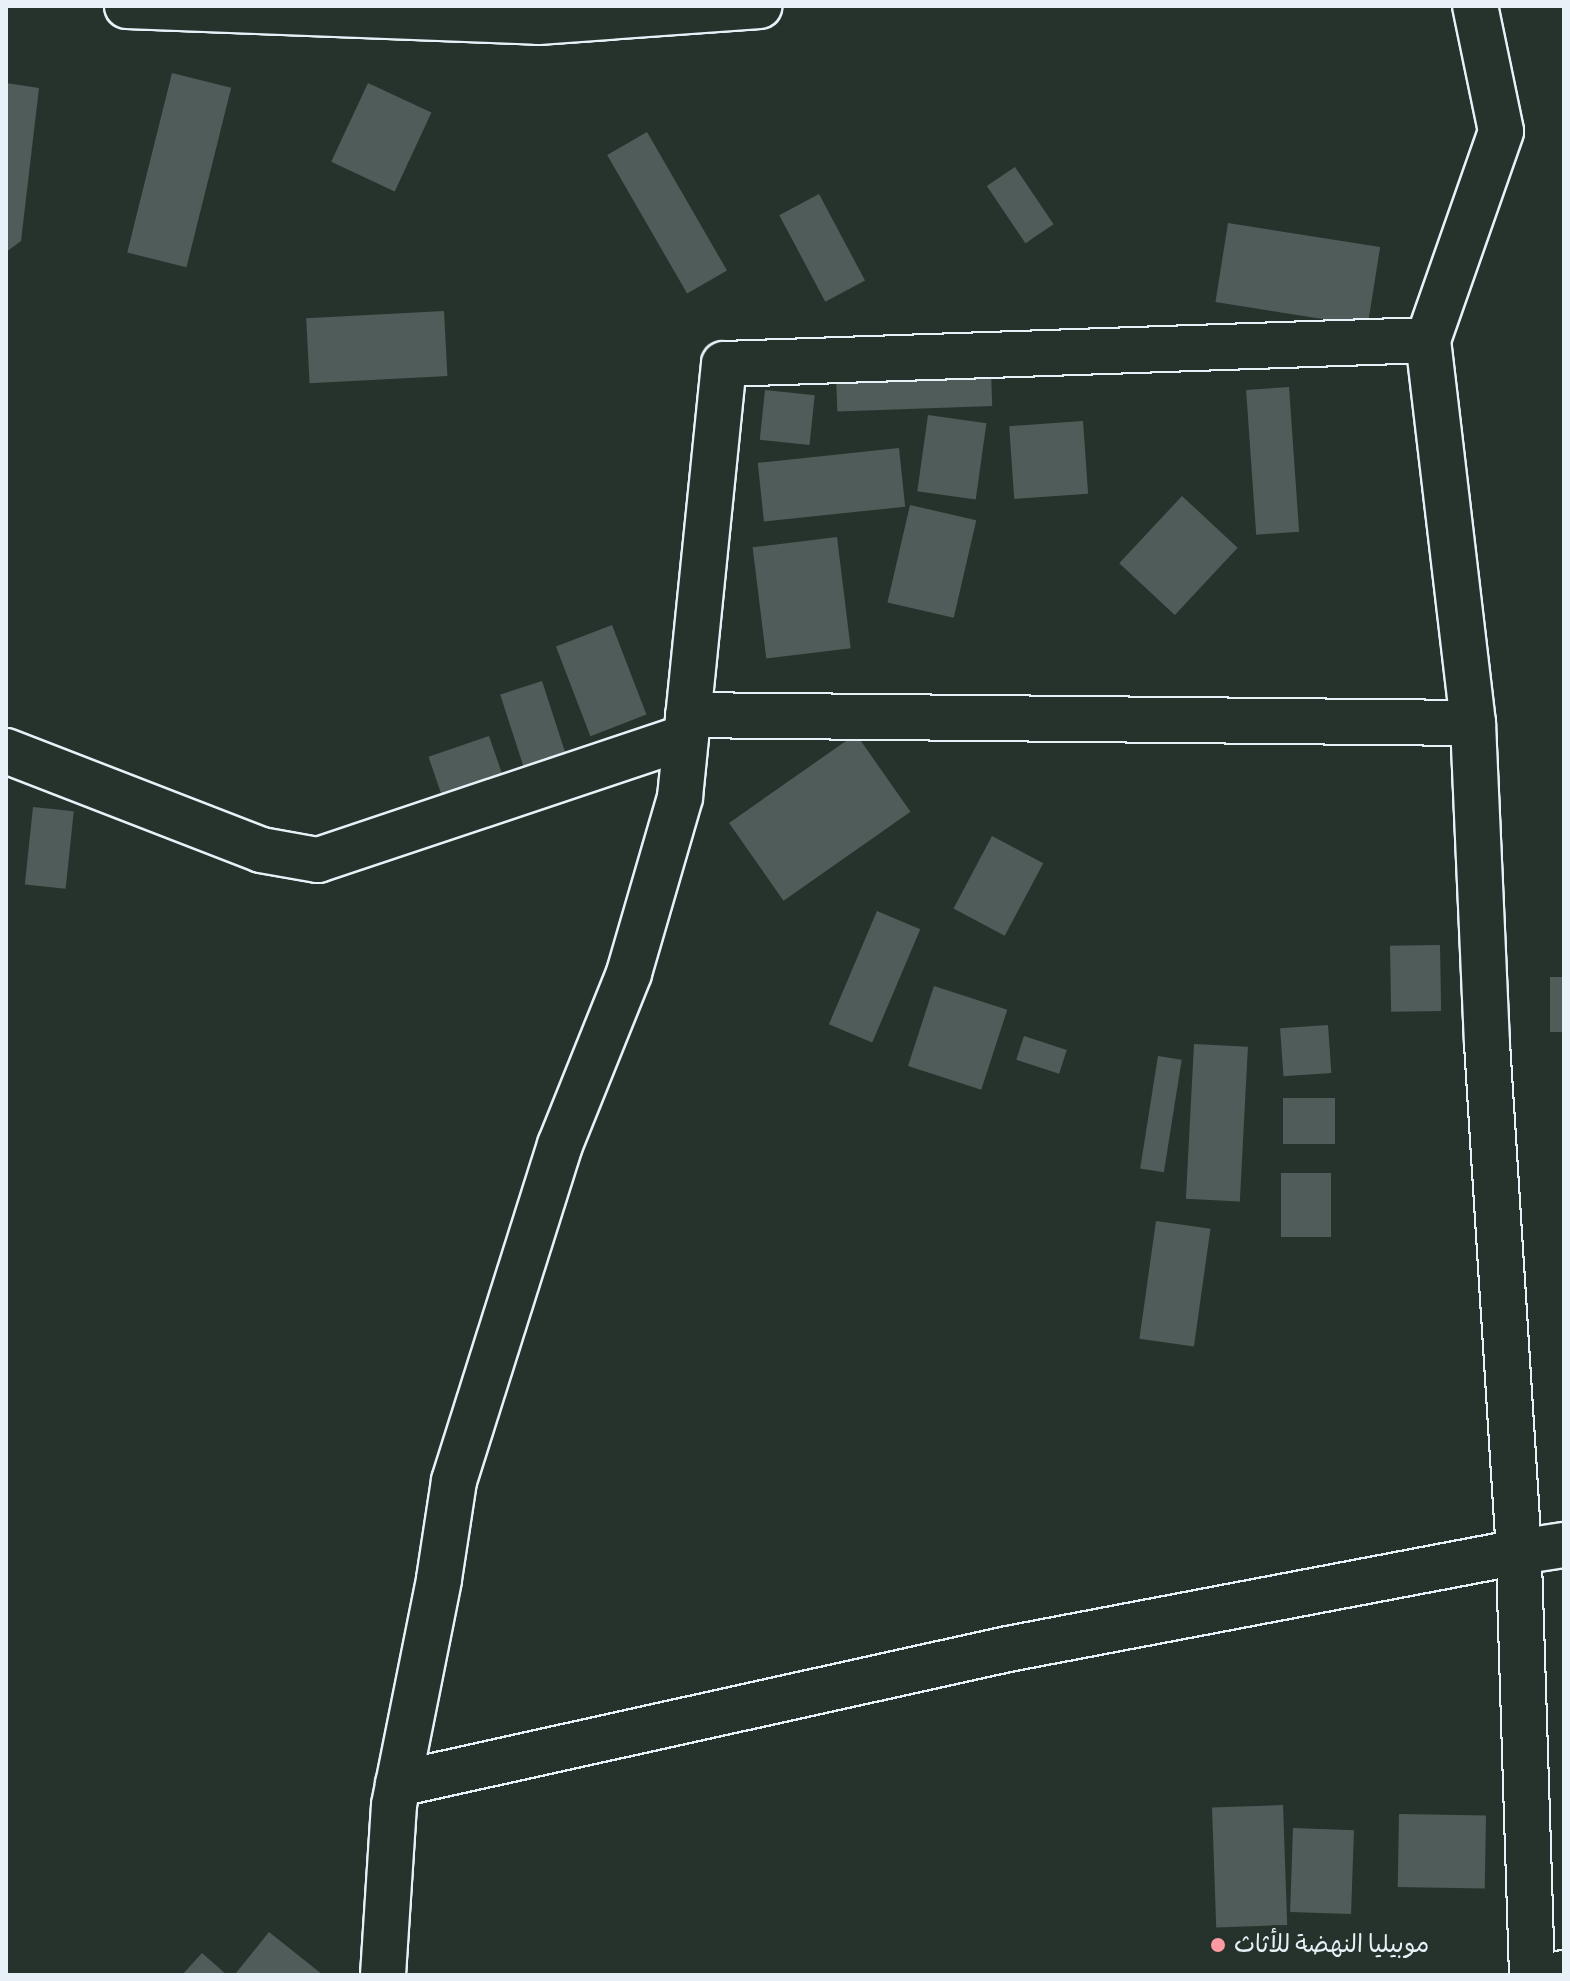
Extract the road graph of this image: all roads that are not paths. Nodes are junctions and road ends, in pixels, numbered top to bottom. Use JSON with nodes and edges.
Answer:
{"nodes":[{"id":1,"x":127,"y":6,"type":"edge"},
{"id":2,"x":759,"y":6,"type":"edge"},
{"id":3,"x":1475,"y":6,"type":"edge"},
{"id":4,"x":390,"y":11,"type":"edge"},
{"id":5,"x":1428,"y":340,"type":"junction"},
{"id":6,"x":1473,"y":723,"type":"junction"},
{"id":7,"x":687,"y":726,"type":"junction"},
{"id":8,"x":6,"y":751,"type":"edge"},
{"id":9,"x":1564,"y":1545,"type":"edge"},
{"id":10,"x":1519,"y":1552,"type":"junction"},
{"id":11,"x":398,"y":1784,"type":"junction"},
{"id":12,"x":1564,"y":1973,"type":"edge"},
{"id":13,"x":383,"y":1975,"type":"edge"},
{"id":14,"x":1532,"y":1975,"type":"edge"},
{"id":15,"x":1553,"y":1975,"type":"edge"}],
"edges":[{"from":1,"to":4,"type":"street"},
{"from":2,"to":4,"type":"street"},
{"from":3,"to":5,"type":"street"},
{"from":5,"to":6,"type":"street"},
{"from":5,"to":7,"type":"street"},
{"from":6,"to":7,"type":"street"},
{"from":6,"to":10,"type":"street"},
{"from":7,"to":8,"type":"street"},
{"from":7,"to":11,"type":"street"},
{"from":9,"to":10,"type":"street"},
{"from":10,"to":11,"type":"street"},
{"from":10,"to":14,"type":"street"},
{"from":11,"to":13,"type":"street"},
{"from":12,"to":15,"type":"street"}]}
